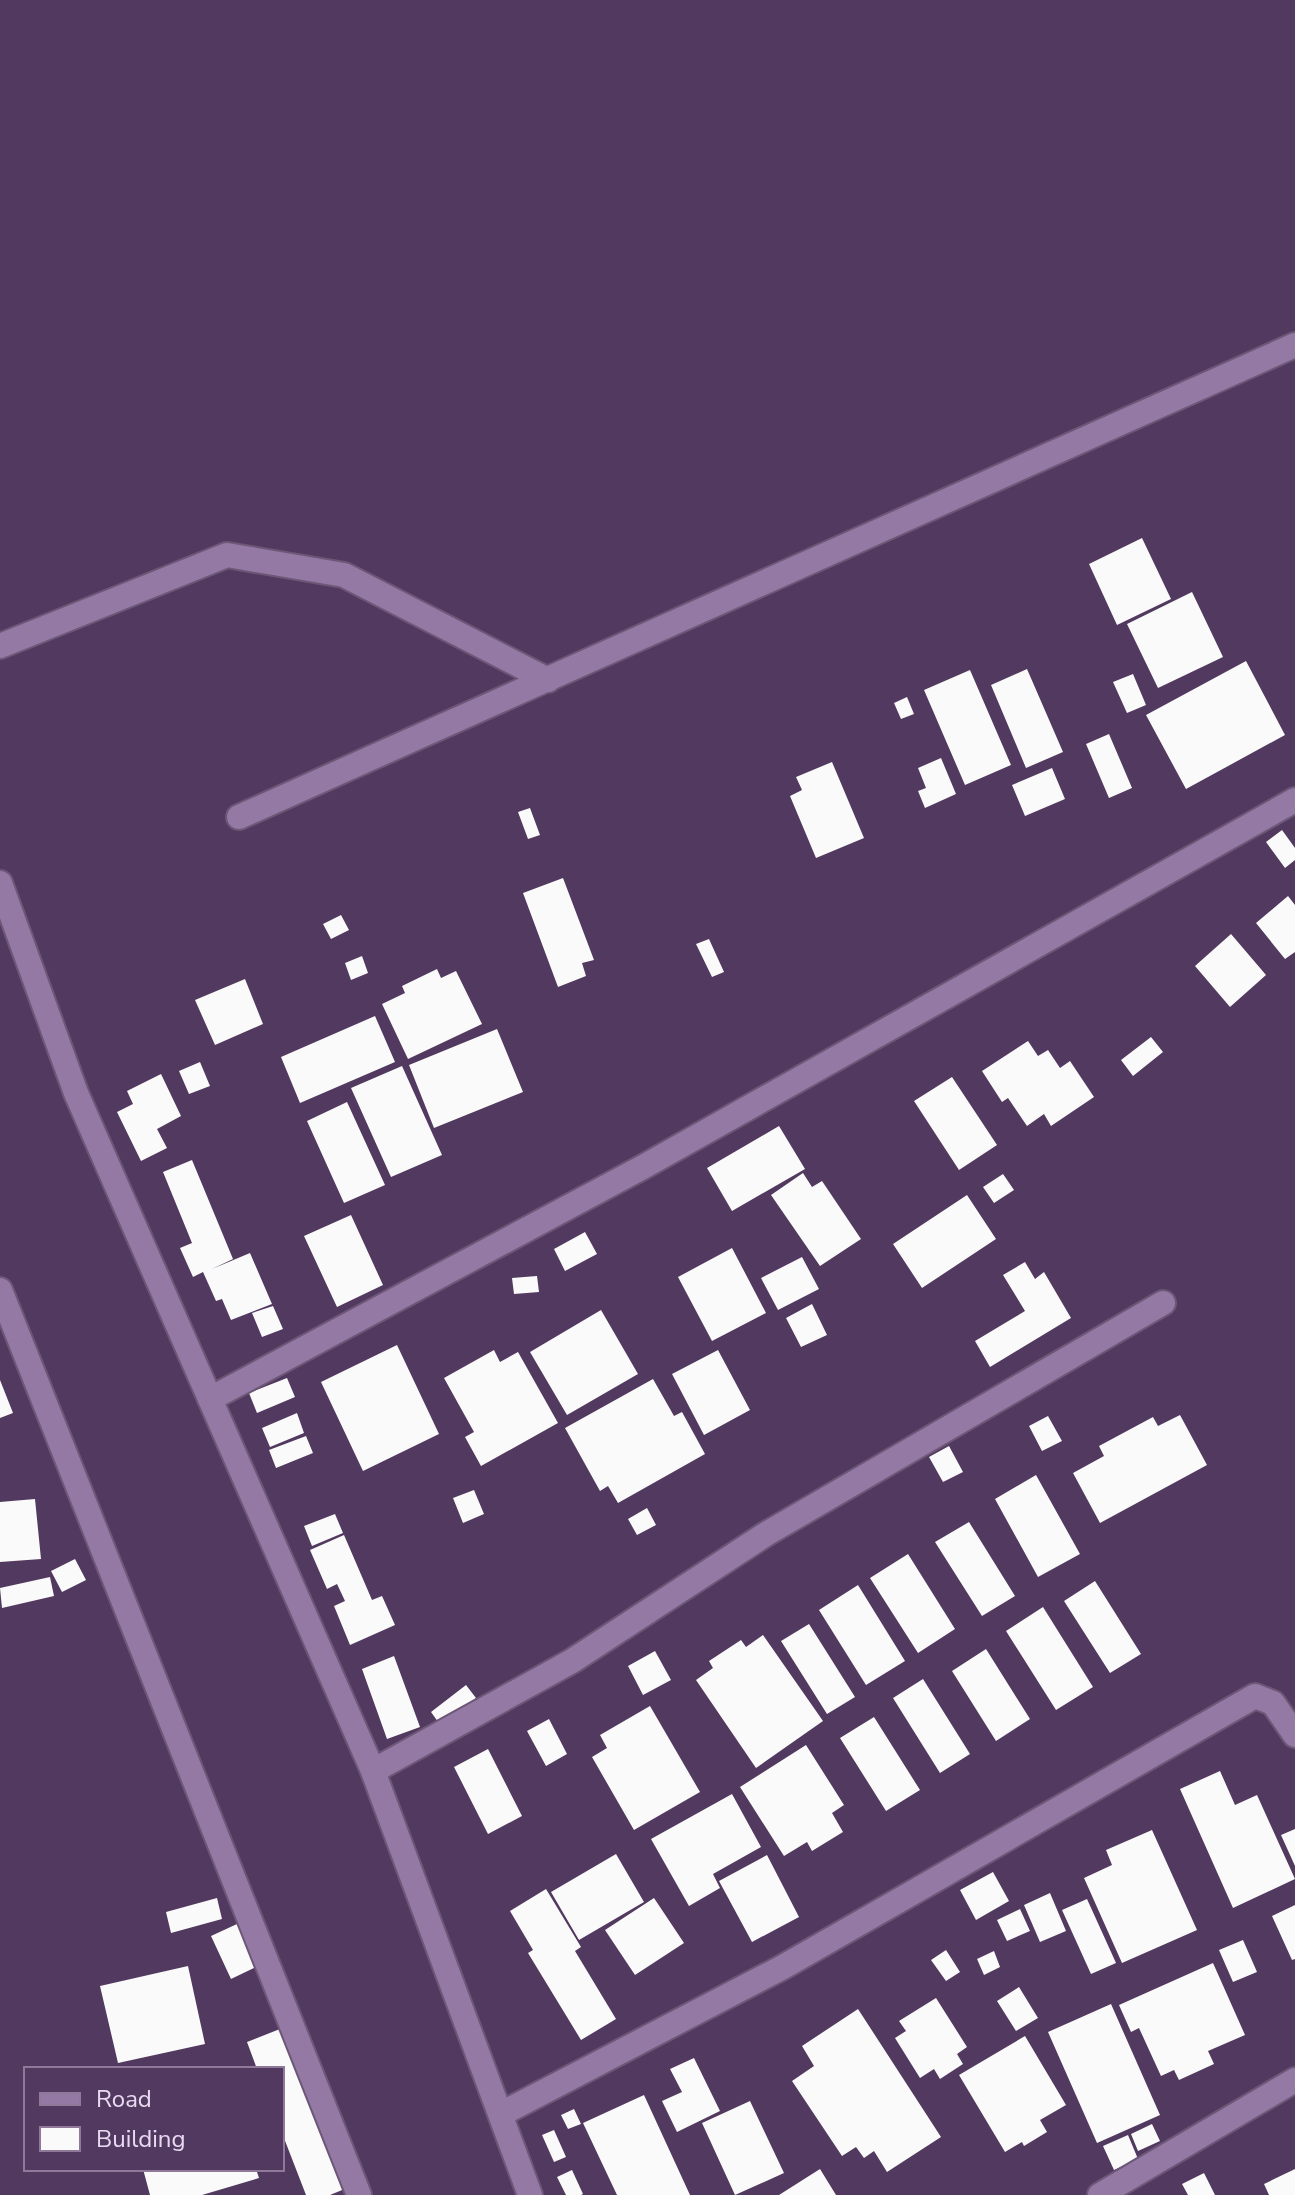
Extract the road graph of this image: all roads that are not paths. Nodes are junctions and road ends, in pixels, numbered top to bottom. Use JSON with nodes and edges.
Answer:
{"nodes":[{"id":1,"x":1295,"y":345,"type":"edge"},
{"id":2,"x":0,"y":646,"type":"edge"},
{"id":3,"x":548,"y":680,"type":"junction"},
{"id":4,"x":1295,"y":800,"type":"edge"},
{"id":5,"x":239,"y":817,"type":"dead end"},
{"id":6,"x":0,"y":883,"type":"edge"},
{"id":7,"x":0,"y":1290,"type":"edge"},
{"id":8,"x":1163,"y":1303,"type":"dead end"},
{"id":9,"x":210,"y":1399,"type":"junction"},
{"id":10,"x":1295,"y":1735,"type":"edge"},
{"id":11,"x":373,"y":1771,"type":"junction"},
{"id":12,"x":1295,"y":2080,"type":"edge"},
{"id":13,"x":501,"y":2114,"type":"junction"},
{"id":14,"x":359,"y":2195,"type":"edge"},
{"id":15,"x":530,"y":2195,"type":"edge"},
{"id":16,"x":1100,"y":2195,"type":"edge"}],
"edges":[{"from":1,"to":3,"type":"street"},
{"from":2,"to":3,"type":"street"},
{"from":3,"to":5,"type":"street"},
{"from":4,"to":9,"type":"street"},
{"from":6,"to":9,"type":"street"},
{"from":7,"to":14,"type":"street"},
{"from":8,"to":11,"type":"street"},
{"from":9,"to":11,"type":"street"},
{"from":10,"to":13,"type":"street"},
{"from":11,"to":13,"type":"street"},
{"from":12,"to":16,"type":"street"},
{"from":13,"to":15,"type":"street"}]}
